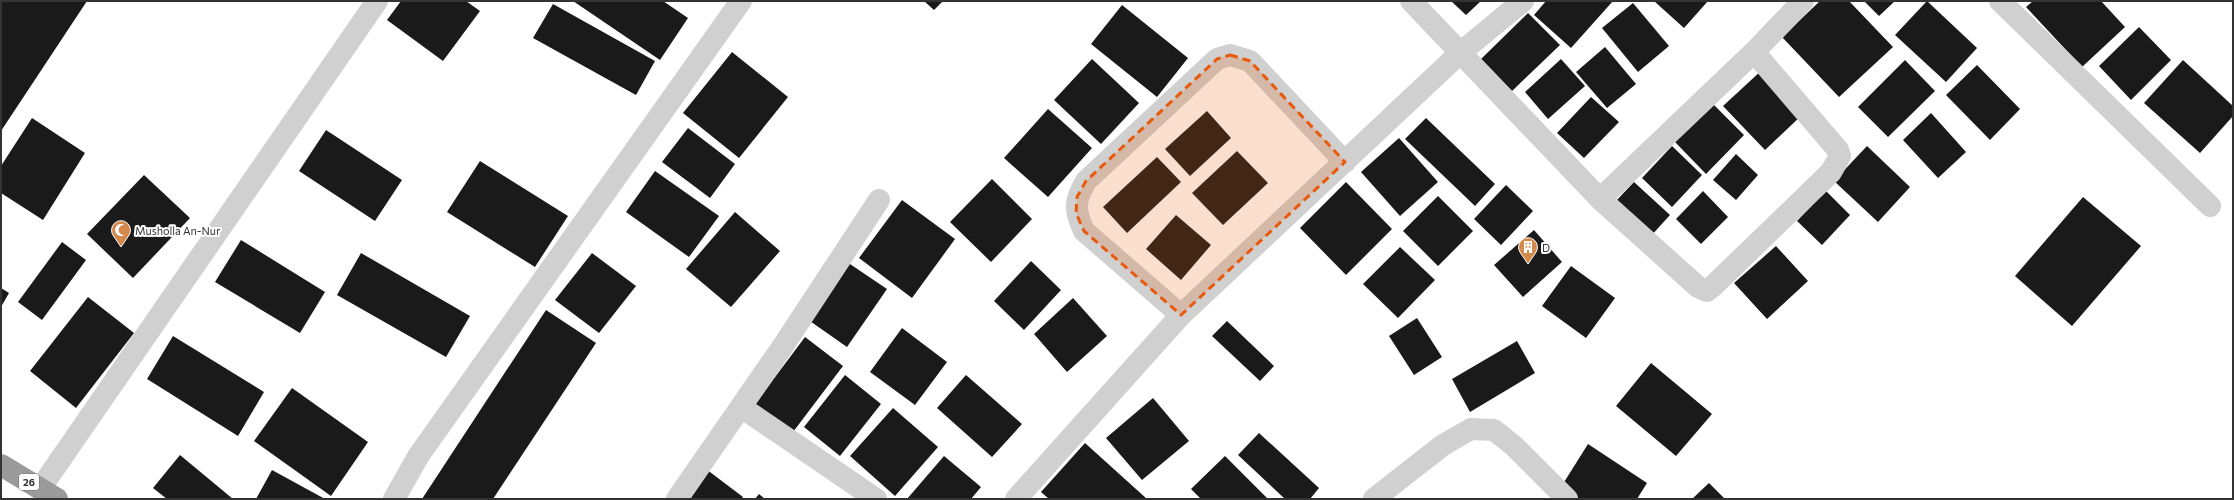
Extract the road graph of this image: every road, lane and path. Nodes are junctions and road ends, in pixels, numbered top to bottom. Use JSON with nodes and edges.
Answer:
{"nodes":[{"id":1,"x":377,"y":1,"type":"edge"},
{"id":2,"x":741,"y":1,"type":"edge"},
{"id":3,"x":1411,"y":1,"type":"edge"},
{"id":4,"x":1523,"y":1,"type":"edge"},
{"id":5,"x":1803,"y":1,"type":"edge"},
{"id":6,"x":2000,"y":1,"type":"edge"},
{"id":7,"x":1754,"y":52,"type":"junction"},
{"id":8,"x":1460,"y":53,"type":"junction"},
{"id":9,"x":1345,"y":162,"type":"junction"},
{"id":10,"x":1600,"y":199,"type":"junction"},
{"id":11,"x":879,"y":200,"type":"dead end"},
{"id":12,"x":2210,"y":206,"type":"dead end"},
{"id":13,"x":1181,"y":315,"type":"junction"},
{"id":14,"x":741,"y":407,"type":"junction"},
{"id":15,"x":1,"y":465,"type":"edge"},
{"id":16,"x":48,"y":494,"type":"edge"},
{"id":17,"x":394,"y":499,"type":"edge"},
{"id":18,"x":677,"y":499,"type":"edge"},
{"id":19,"x":876,"y":499,"type":"edge"},
{"id":20,"x":1016,"y":499,"type":"edge"},
{"id":21,"x":1374,"y":499,"type":"edge"},
{"id":22,"x":1566,"y":499,"type":"edge"}],
"edges":[{"from":1,"to":16,"type":"street"},
{"from":2,"to":17,"type":"street"},
{"from":3,"to":8,"type":"street"},
{"from":4,"to":8,"type":"street"},
{"from":5,"to":7,"type":"street"},
{"from":6,"to":12,"type":"street"},
{"from":7,"to":10,"type":"street"},
{"from":7,"to":10,"type":"street"},
{"from":8,"to":9,"type":"street"},
{"from":8,"to":10,"type":"street"},
{"from":9,"to":13,"type":"street"},
{"from":9,"to":13,"type":"street"},
{"from":11,"to":14,"type":"street"},
{"from":13,"to":20,"type":"street"},
{"from":14,"to":18,"type":"street"},
{"from":14,"to":19,"type":"street"},
{"from":15,"to":16,"type":"highway","number":"26"},
{"from":21,"to":22,"type":"street"}]}
